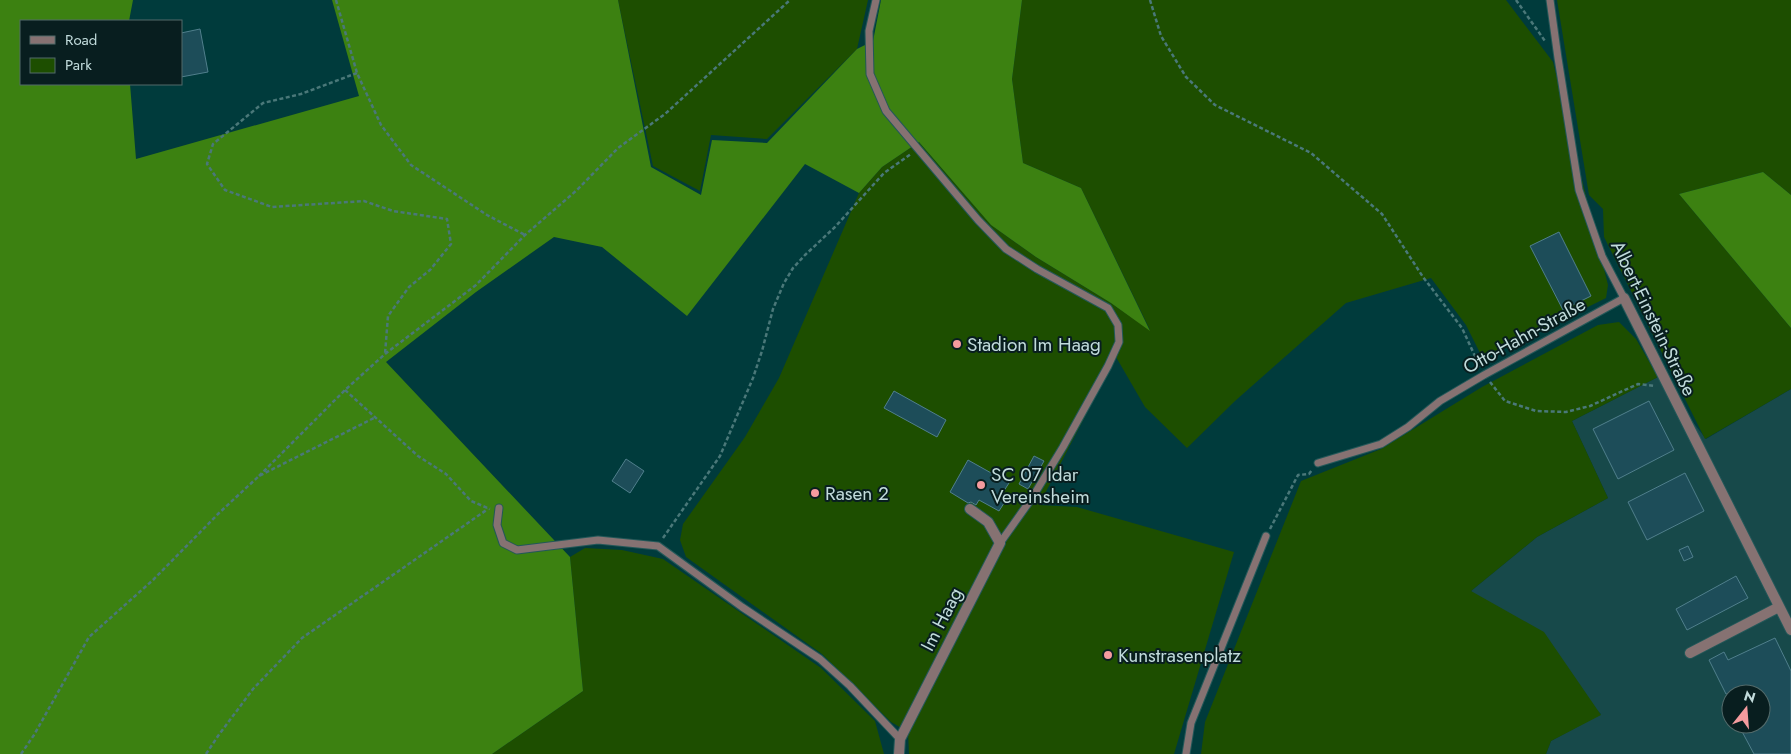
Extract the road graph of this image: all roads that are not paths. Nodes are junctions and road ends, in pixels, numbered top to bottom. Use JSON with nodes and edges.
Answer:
{"nodes":[{"id":1,"x":876,"y":0,"type":"edge"},
{"id":2,"x":1550,"y":0,"type":"edge"},
{"id":3,"x":1624,"y":298,"type":"junction"},
{"id":4,"x":1318,"y":463,"type":"road end"},
{"id":5,"x":499,"y":508,"type":"road end"},
{"id":6,"x":970,"y":509,"type":"dead end"},
{"id":7,"x":1266,"y":536,"type":"road end"},
{"id":8,"x":1000,"y":543,"type":"junction"},
{"id":9,"x":1779,"y":607,"type":"junction"},
{"id":10,"x":1791,"y":630,"type":"edge"},
{"id":11,"x":1690,"y":653,"type":"dead end"},
{"id":12,"x":900,"y":739,"type":"junction"},
{"id":13,"x":899,"y":754,"type":"edge"},
{"id":14,"x":1186,"y":754,"type":"edge"}],
"edges":[{"from":1,"to":8,"type":"lane"},
{"from":2,"to":3,"type":"lane","name":"Albert-Einstein-Straße"},
{"from":3,"to":4,"type":"lane","name":"Otto-Hahn-Straße"},
{"from":3,"to":9,"type":"street","name":"Albert-Einstein-Straße"},
{"from":5,"to":12,"type":"lane"},
{"from":6,"to":8,"type":"street"},
{"from":7,"to":14,"type":"lane"},
{"from":8,"to":12,"type":"street","name":"Im Haag"},
{"from":9,"to":10,"type":"street","name":"Albert-Einstein-Straße"},
{"from":9,"to":11,"type":"street"},
{"from":12,"to":13,"type":"street","name":"Im Haag"}]}
